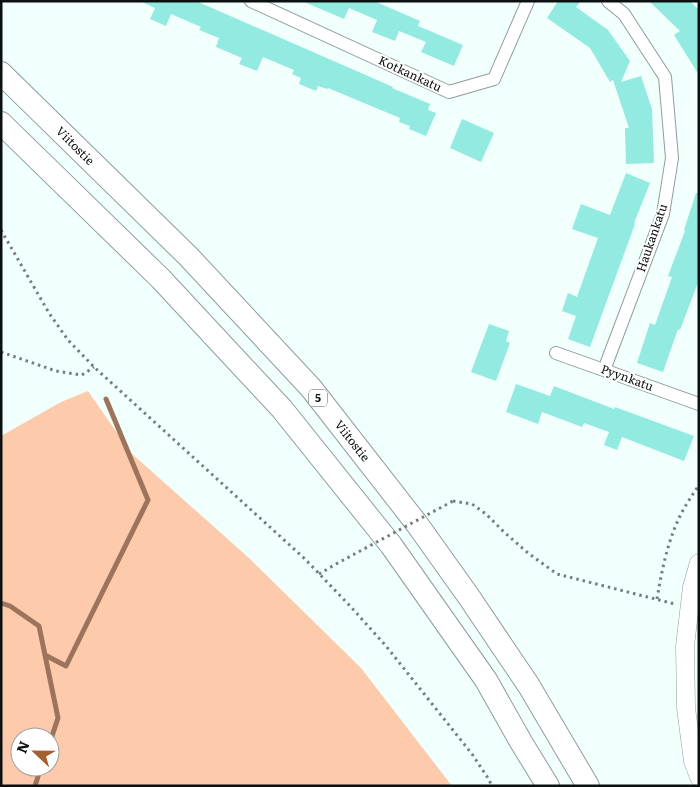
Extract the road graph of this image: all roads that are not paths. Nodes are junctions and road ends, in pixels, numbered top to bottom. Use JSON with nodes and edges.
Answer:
{"nodes":[{"id":1,"x":251,"y":1,"type":"edge"},
{"id":2,"x":528,"y":1,"type":"edge"},
{"id":3,"x":608,"y":1,"type":"edge"},
{"id":4,"x":1,"y":73,"type":"edge"},
{"id":5,"x":1,"y":123,"type":"edge"},
{"id":6,"x":556,"y":353,"type":"dead end"},
{"id":7,"x":604,"y":370,"type":"junction"},
{"id":8,"x":699,"y":404,"type":"edge"},
{"id":9,"x":699,"y":563,"type":"edge"},
{"id":10,"x":699,"y":777,"type":"edge"},
{"id":11,"x":548,"y":786,"type":"edge"},
{"id":12,"x":588,"y":786,"type":"edge"}],
"edges":[{"from":1,"to":2,"type":"street","name":"Kotkankatu"},
{"from":3,"to":7,"type":"street","name":"Haukankatu"},
{"from":4,"to":12,"type":"highway","name":"Viitostie","number":"5"},
{"from":5,"to":11,"type":"highway"},
{"from":6,"to":7,"type":"street","name":"Pyynkatu"},
{"from":7,"to":8,"type":"street","name":"Pyynkatu"},
{"from":9,"to":10,"type":"street"}]}
